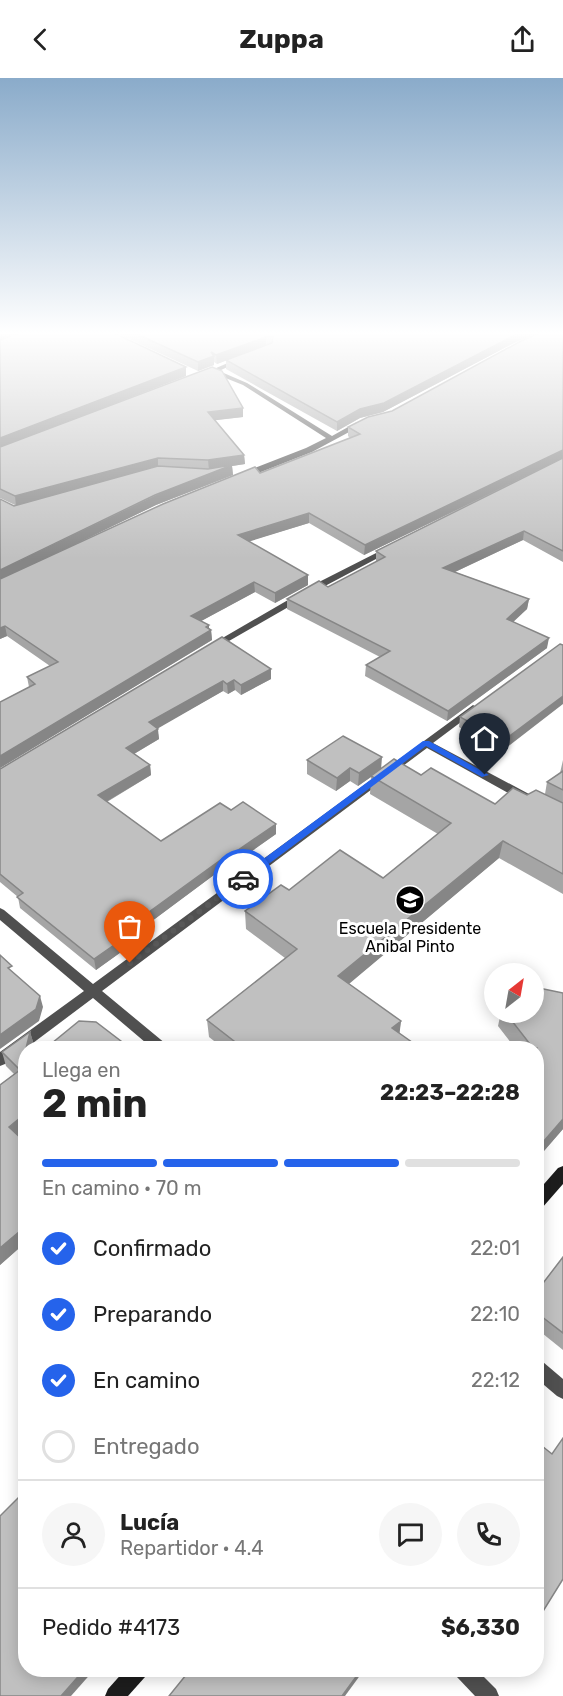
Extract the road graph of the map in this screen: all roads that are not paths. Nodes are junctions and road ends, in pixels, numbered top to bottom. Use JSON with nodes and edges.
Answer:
{"nodes":[{"id":1,"x":282,"y":408,"type":"edge"},
{"id":2,"x":364,"y":422,"type":"edge"},
{"id":3,"x":332,"y":439,"type":"junction"},
{"id":4,"x":234,"y":475,"type":"edge"},
{"id":5,"x":395,"y":548,"type":"edge"},
{"id":6,"x":199,"y":655,"type":"edge"},
{"id":7,"x":481,"y":703,"type":"edge"},
{"id":8,"x":426,"y":743,"type":"junction"},
{"id":9,"x":531,"y":800,"type":"edge"},
{"id":10,"x":0,"y":913,"type":"edge"},
{"id":11,"x":93,"y":990,"type":"junction"},
{"id":12,"x":25,"y":1041,"type":"edge"},
{"id":13,"x":153,"y":1041,"type":"edge"},
{"id":14,"x":18,"y":1046,"type":"edge"},
{"id":15,"x":0,"y":1060,"type":"edge"},
{"id":16,"x":563,"y":1173,"type":"edge"},
{"id":17,"x":544,"y":1195,"type":"edge"},
{"id":18,"x":544,"y":1374,"type":"edge"},
{"id":19,"x":563,"y":1390,"type":"edge"},
{"id":20,"x":132,"y":1677,"type":"edge"},
{"id":21,"x":471,"y":1677,"type":"edge"},
{"id":22,"x":115,"y":1696,"type":"edge"},
{"id":23,"x":489,"y":1696,"type":"edge"}],
"edges":[{"from":1,"to":3,"type":"street"},
{"from":2,"to":3,"type":"street"},
{"from":3,"to":4,"type":"street"},
{"from":5,"to":6,"type":"street"},
{"from":7,"to":8,"type":"street"},
{"from":8,"to":9,"type":"street"},
{"from":8,"to":11,"type":"street"},
{"from":10,"to":11,"type":"street"},
{"from":11,"to":12,"type":"street"},
{"from":11,"to":13,"type":"street"},
{"from":14,"to":15,"type":"street"},
{"from":16,"to":17,"type":"main road"},
{"from":18,"to":19,"type":"street"},
{"from":20,"to":22,"type":"main road"},
{"from":21,"to":23,"type":"street"}]}
